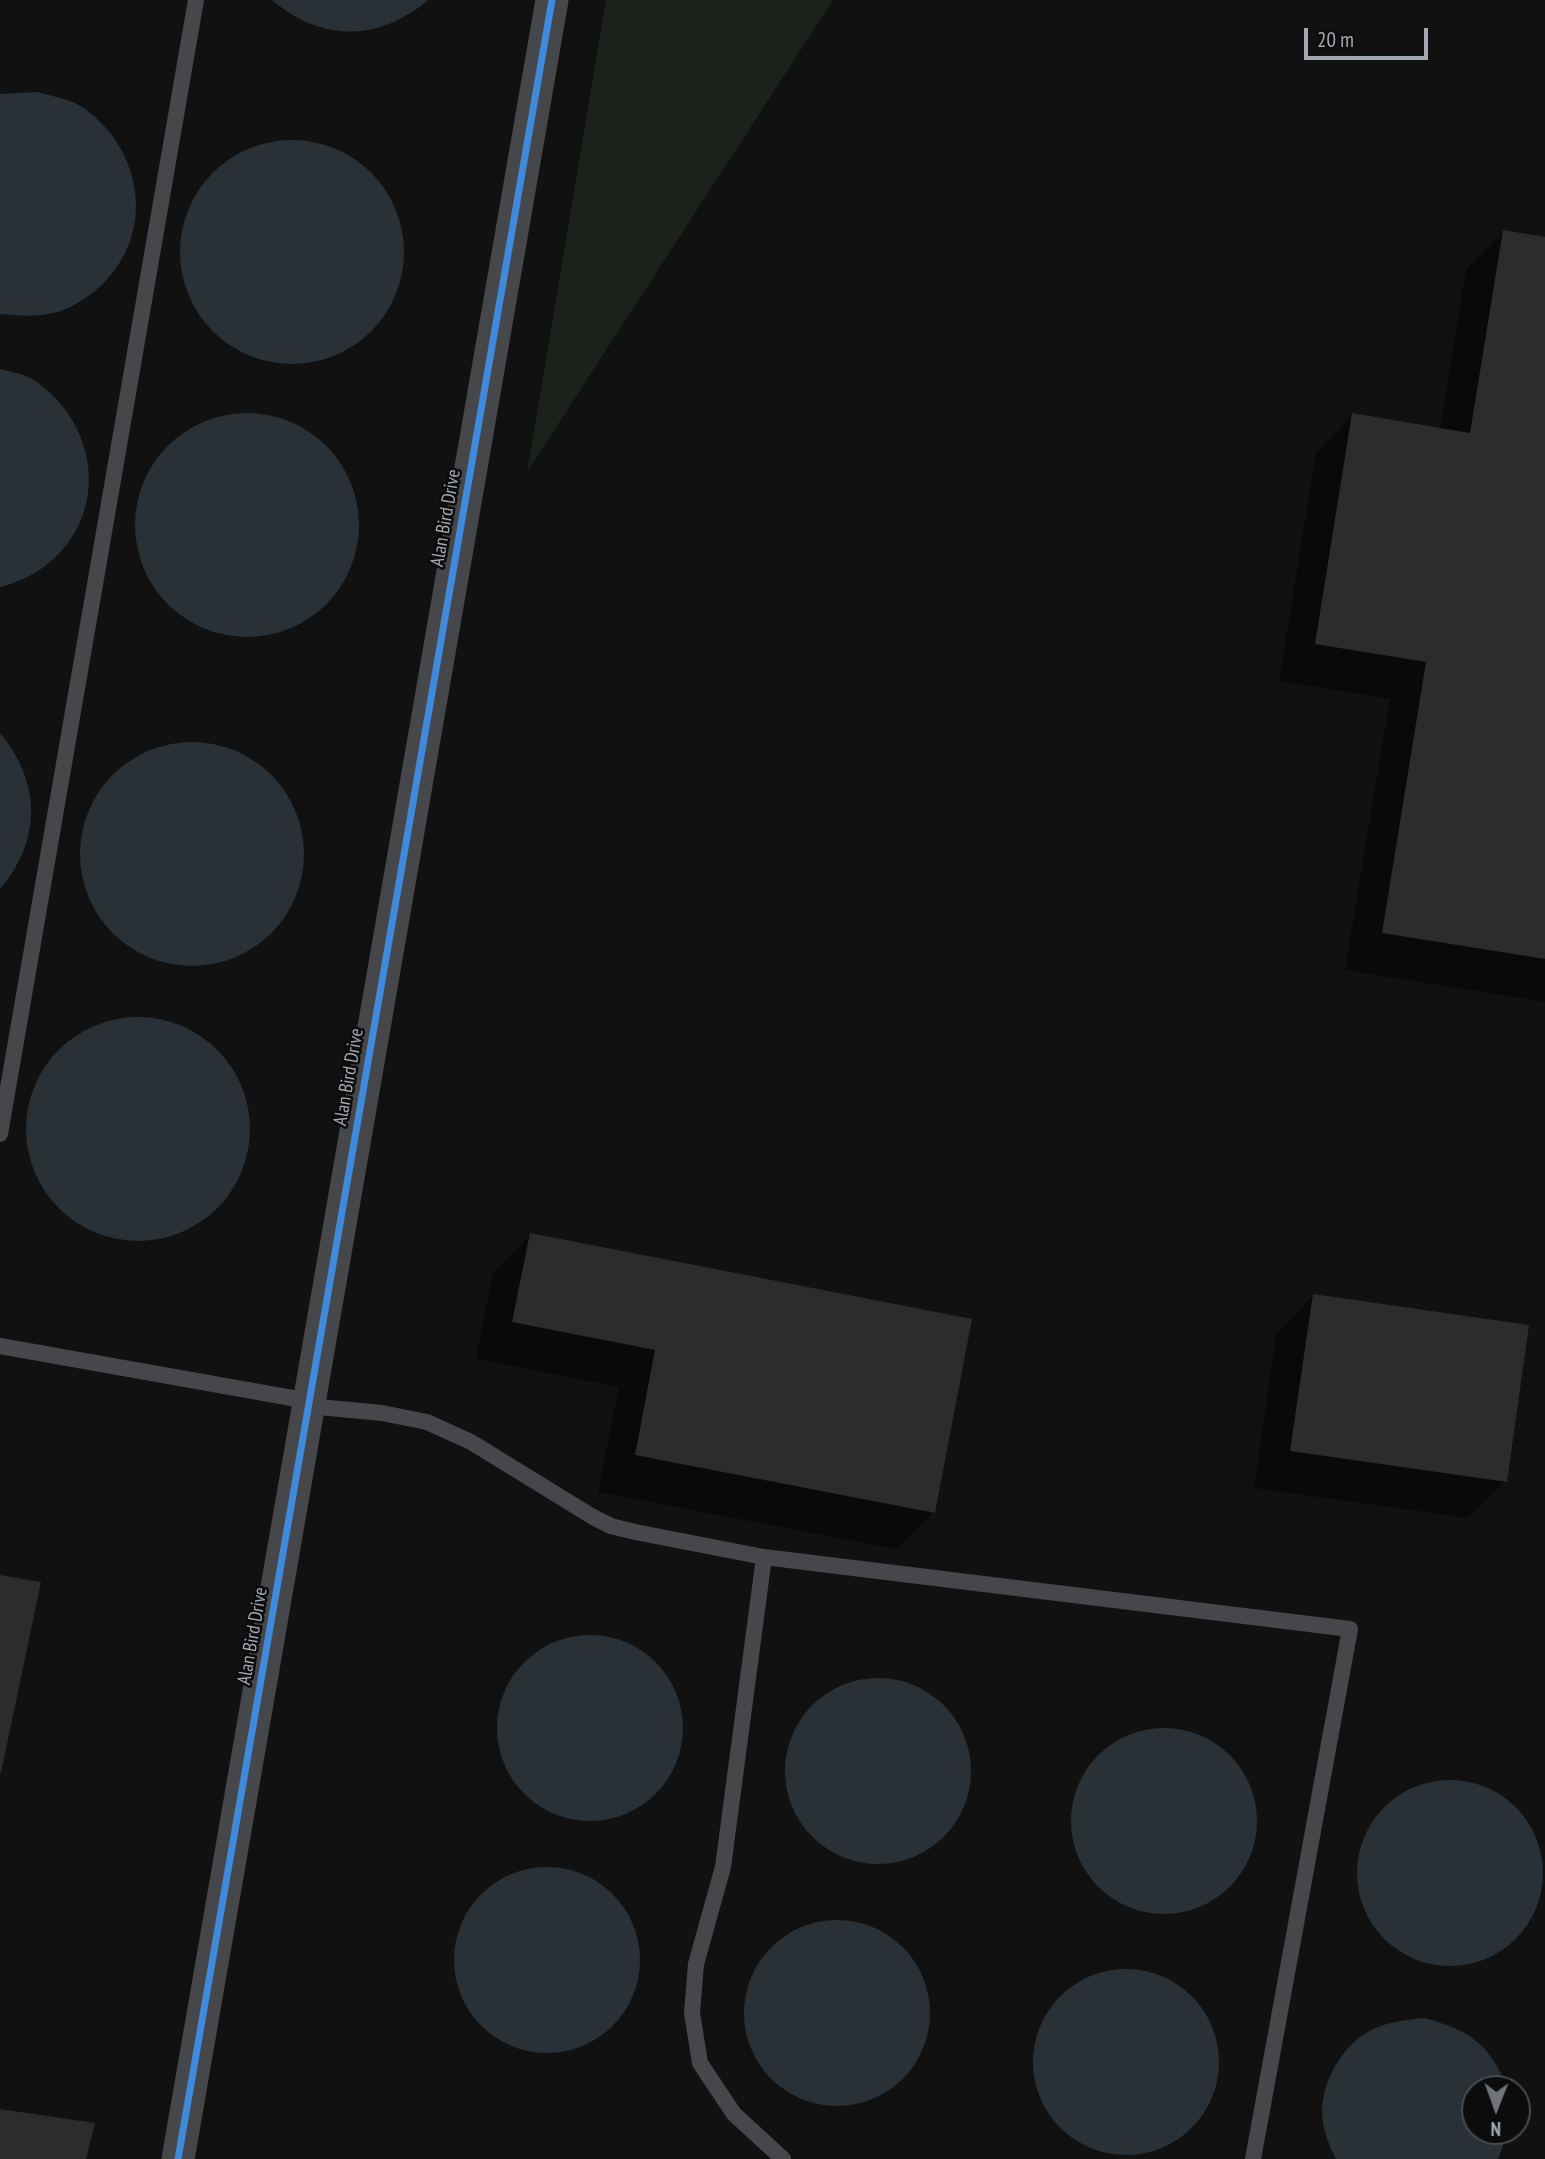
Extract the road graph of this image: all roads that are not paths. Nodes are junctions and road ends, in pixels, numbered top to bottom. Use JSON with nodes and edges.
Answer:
{"nodes":[{"id":1,"x":196,"y":0,"type":"edge"},
{"id":2,"x":552,"y":0,"type":"edge"},
{"id":3,"x":0,"y":1134,"type":"edge"},
{"id":4,"x":0,"y":1346,"type":"edge"},
{"id":5,"x":309,"y":1404,"type":"junction"},
{"id":6,"x":764,"y":1557,"type":"junction"},
{"id":7,"x":178,"y":2159,"type":"edge"},
{"id":8,"x":783,"y":2159,"type":"edge"},
{"id":9,"x":1254,"y":2159,"type":"edge"}],
"edges":[{"from":1,"to":3,"type":"lane"},
{"from":2,"to":5,"type":"street","name":"Alan Bird Drive"},
{"from":4,"to":5,"type":"lane"},
{"from":5,"to":6,"type":"lane"},
{"from":5,"to":7,"type":"street","name":"Alan Bird Drive"},
{"from":6,"to":8,"type":"lane"},
{"from":6,"to":9,"type":"lane"}]}
